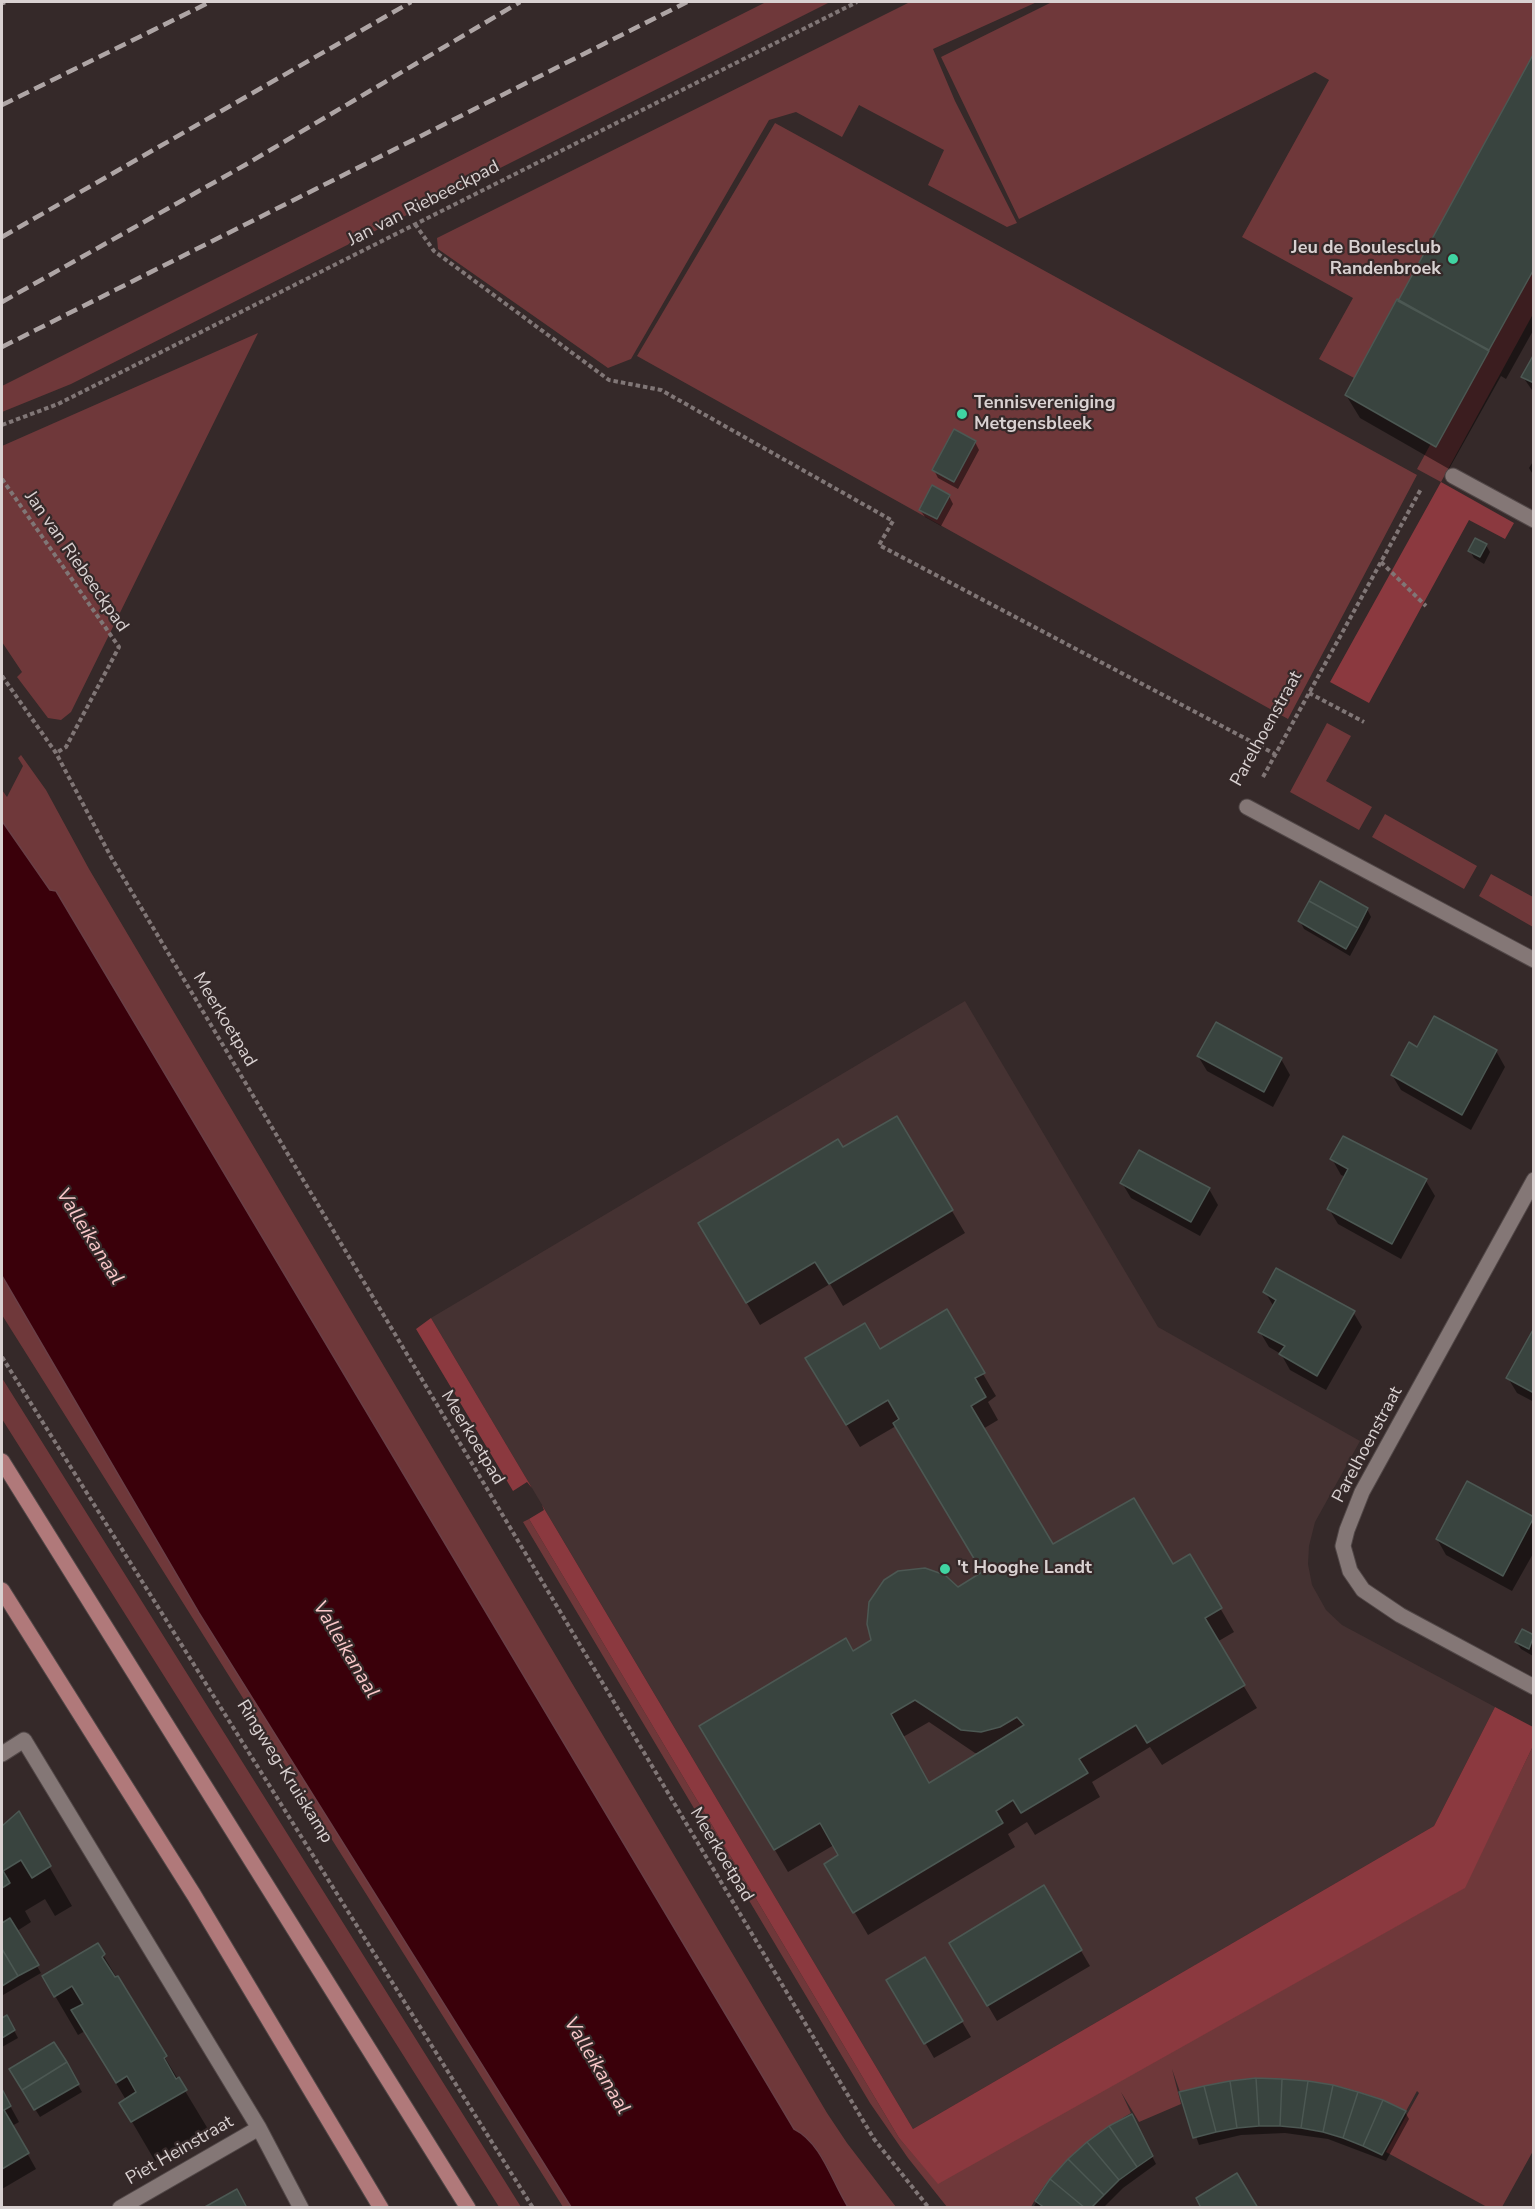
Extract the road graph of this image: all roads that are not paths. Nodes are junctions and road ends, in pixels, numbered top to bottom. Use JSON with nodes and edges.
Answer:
{"nodes":[{"id":1,"x":1453,"y":476,"type":"dead end"},
{"id":2,"x":1533,"y":520,"type":"edge"},
{"id":3,"x":1247,"y":807,"type":"road end"},
{"id":4,"x":1533,"y":960,"type":"edge"},
{"id":5,"x":1533,"y":1180,"type":"edge"},
{"id":6,"x":2,"y":1461,"type":"edge"},
{"id":7,"x":2,"y":1590,"type":"edge"},
{"id":8,"x":1533,"y":1687,"type":"edge"},
{"id":9,"x":2,"y":1754,"type":"edge"},
{"id":10,"x":259,"y":2128,"type":"junction"},
{"id":11,"x":120,"y":2208,"type":"edge"},
{"id":12,"x":301,"y":2208,"type":"edge"},
{"id":13,"x":381,"y":2208,"type":"edge"},
{"id":14,"x":468,"y":2208,"type":"edge"}],
"edges":[{"from":1,"to":2,"type":"street"},
{"from":3,"to":4,"type":"street","name":"Parelhoenstraat"},
{"from":5,"to":8,"type":"street","name":"Parelhoenstraat"},
{"from":6,"to":14,"type":"main road"},
{"from":7,"to":13,"type":"main road"},
{"from":9,"to":10,"type":"street"},
{"from":10,"to":11,"type":"street","name":"Piet Heinstraat"},
{"from":10,"to":12,"type":"street"}]}
